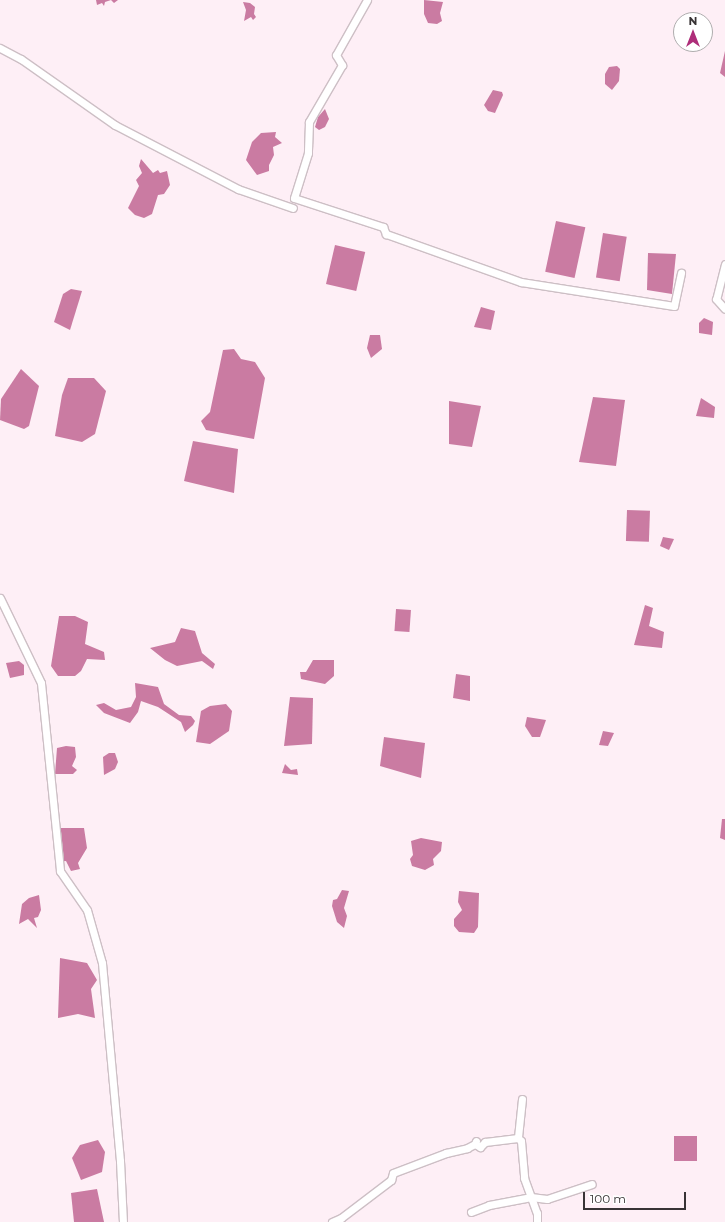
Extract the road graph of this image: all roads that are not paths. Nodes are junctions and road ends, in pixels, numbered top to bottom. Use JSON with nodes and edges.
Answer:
{"nodes":[{"id":1,"x":367,"y":0,"type":"edge"},
{"id":2,"x":0,"y":48,"type":"edge"},
{"id":3,"x":293,"y":208,"type":"dead end"},
{"id":4,"x":725,"y":264,"type":"edge"},
{"id":5,"x":681,"y":273,"type":"dead end"},
{"id":6,"x":725,"y":309,"type":"edge"},
{"id":7,"x":0,"y":598,"type":"edge"},
{"id":8,"x":522,"y":1100,"type":"dead end"},
{"id":9,"x":518,"y":1138,"type":"junction"},
{"id":10,"x":592,"y":1184,"type":"dead end"},
{"id":11,"x":531,"y":1197,"type":"junction"},
{"id":12,"x":471,"y":1212,"type":"dead end"},
{"id":13,"x":122,"y":1222,"type":"edge"},
{"id":14,"x":332,"y":1222,"type":"edge"},
{"id":15,"x":537,"y":1222,"type":"edge"}],
"edges":[{"from":1,"to":5,"type":"street"},
{"from":2,"to":3,"type":"street"},
{"from":4,"to":6,"type":"street"},
{"from":7,"to":13,"type":"street"},
{"from":8,"to":9,"type":"street"},
{"from":9,"to":11,"type":"street"},
{"from":9,"to":14,"type":"street"},
{"from":10,"to":11,"type":"street"},
{"from":11,"to":12,"type":"street"},
{"from":11,"to":15,"type":"street"}]}
